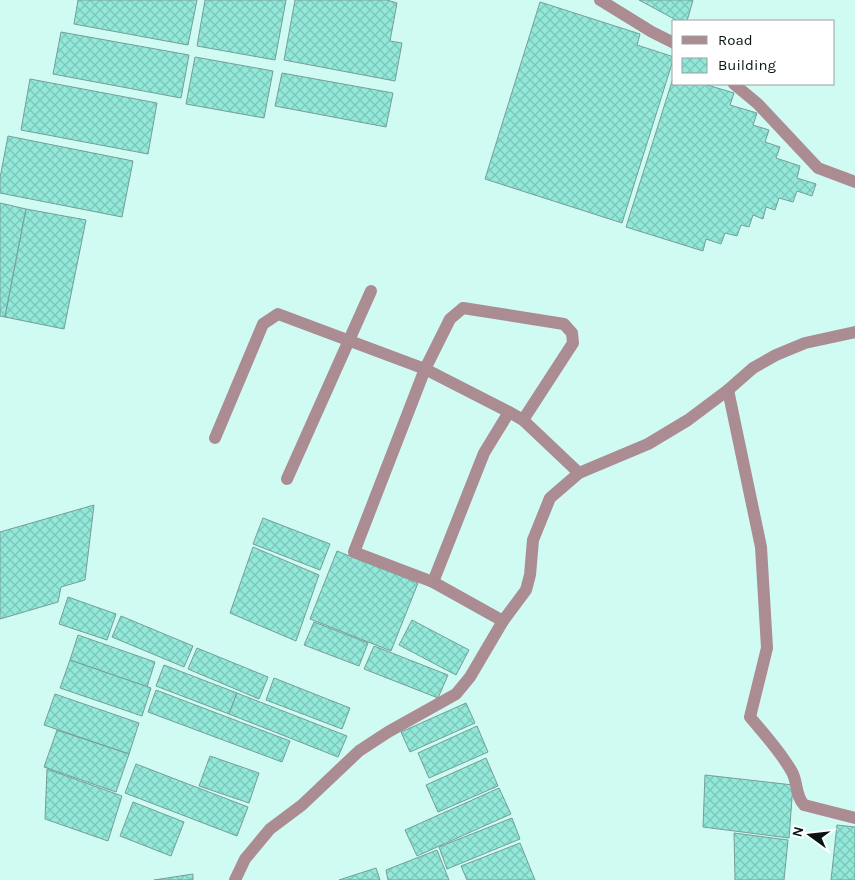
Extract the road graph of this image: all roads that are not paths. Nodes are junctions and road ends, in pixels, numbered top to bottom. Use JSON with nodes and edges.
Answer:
{"nodes":[{"id":1,"x":600,"y":0,"type":"edge"},
{"id":2,"x":672,"y":42,"type":"edge"},
{"id":3,"x":735,"y":85,"type":"edge"},
{"id":4,"x":855,"y":182,"type":"edge"},
{"id":5,"x":371,"y":292,"type":"dead end"},
{"id":6,"x":855,"y":332,"type":"edge"},
{"id":7,"x":349,"y":340,"type":"junction"},
{"id":8,"x":425,"y":369,"type":"junction"},
{"id":9,"x":728,"y":390,"type":"junction"},
{"id":10,"x":509,"y":412,"type":"junction"},
{"id":11,"x":523,"y":420,"type":"junction"},
{"id":12,"x":215,"y":438,"type":"dead end"},
{"id":13,"x":579,"y":473,"type":"junction"},
{"id":14,"x":287,"y":479,"type":"dead end"},
{"id":15,"x":433,"y":582,"type":"junction"},
{"id":16,"x":503,"y":621,"type":"junction"},
{"id":17,"x":855,"y":818,"type":"edge"},
{"id":18,"x":235,"y":880,"type":"edge"}],
"edges":[{"from":1,"to":2,"type":"street"},
{"from":3,"to":4,"type":"street"},
{"from":5,"to":7,"type":"street"},
{"from":6,"to":9,"type":"street"},
{"from":7,"to":8,"type":"street"},
{"from":7,"to":12,"type":"street"},
{"from":7,"to":14,"type":"street"},
{"from":8,"to":10,"type":"street"},
{"from":8,"to":11,"type":"street"},
{"from":8,"to":15,"type":"street"},
{"from":9,"to":13,"type":"street"},
{"from":9,"to":17,"type":"street"},
{"from":10,"to":11,"type":"street"},
{"from":10,"to":15,"type":"street"},
{"from":11,"to":13,"type":"street"},
{"from":13,"to":16,"type":"street"},
{"from":15,"to":16,"type":"street"},
{"from":16,"to":18,"type":"street"}]}
